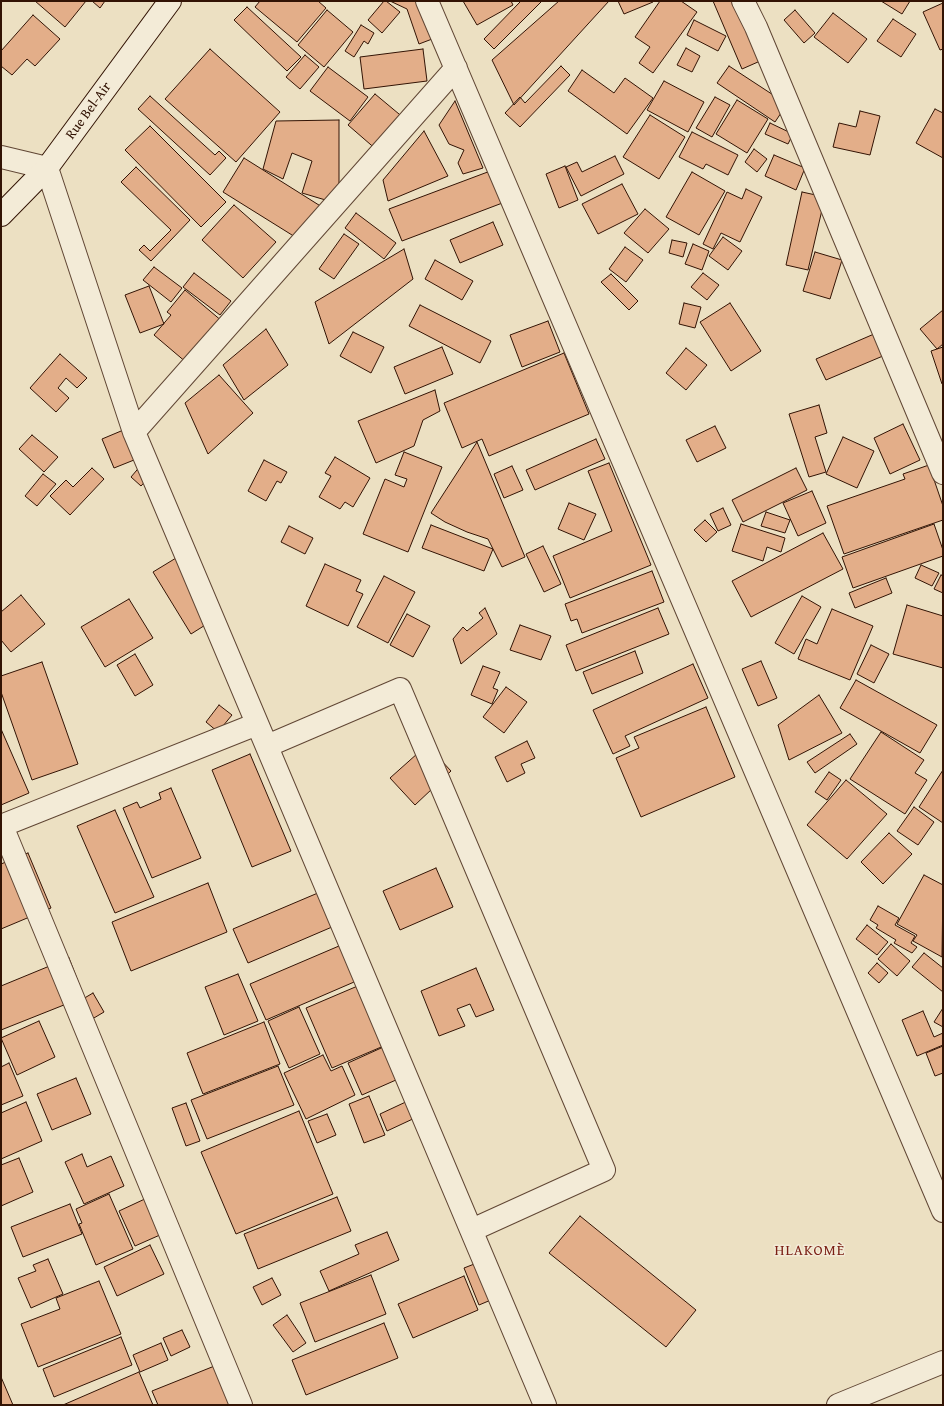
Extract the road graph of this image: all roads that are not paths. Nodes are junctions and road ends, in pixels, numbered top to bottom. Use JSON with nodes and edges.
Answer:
{"nodes":[{"id":1,"x":170,"y":1,"type":"edge"},
{"id":2,"x":427,"y":1,"type":"edge"},
{"id":3,"x":743,"y":1,"type":"edge"},
{"id":4,"x":456,"y":68,"type":"junction"},
{"id":5,"x":1,"y":157,"type":"edge"},
{"id":6,"x":47,"y":168,"type":"junction"},
{"id":7,"x":1,"y":215,"type":"edge"},
{"id":8,"x":134,"y":432,"type":"junction"},
{"id":9,"x":943,"y":473,"type":"edge"},
{"id":10,"x":257,"y":724,"type":"junction"},
{"id":11,"x":267,"y":746,"type":"junction"},
{"id":12,"x":2,"y":826,"type":"edge"},
{"id":13,"x":943,"y":1211,"type":"edge"},
{"id":14,"x":472,"y":1230,"type":"junction"},
{"id":15,"x":943,"y":1362,"type":"edge"},
{"id":16,"x":241,"y":1405,"type":"edge"},
{"id":17,"x":545,"y":1405,"type":"edge"},
{"id":18,"x":838,"y":1405,"type":"edge"}],
"edges":[{"from":1,"to":6,"type":"street","name":"Rue Bel-Air"},
{"from":2,"to":4,"type":"street"},
{"from":3,"to":9,"type":"street"},
{"from":4,"to":8,"type":"street"},
{"from":4,"to":13,"type":"street"},
{"from":5,"to":6,"type":"street"},
{"from":6,"to":7,"type":"street","name":"Rue Bel-Air"},
{"from":6,"to":8,"type":"street"},
{"from":8,"to":10,"type":"street"},
{"from":10,"to":11,"type":"street"},
{"from":10,"to":12,"type":"street"},
{"from":11,"to":14,"type":"street"},
{"from":11,"to":14,"type":"street"},
{"from":12,"to":16,"type":"street"},
{"from":14,"to":17,"type":"street"},
{"from":15,"to":18,"type":"street"}]}
